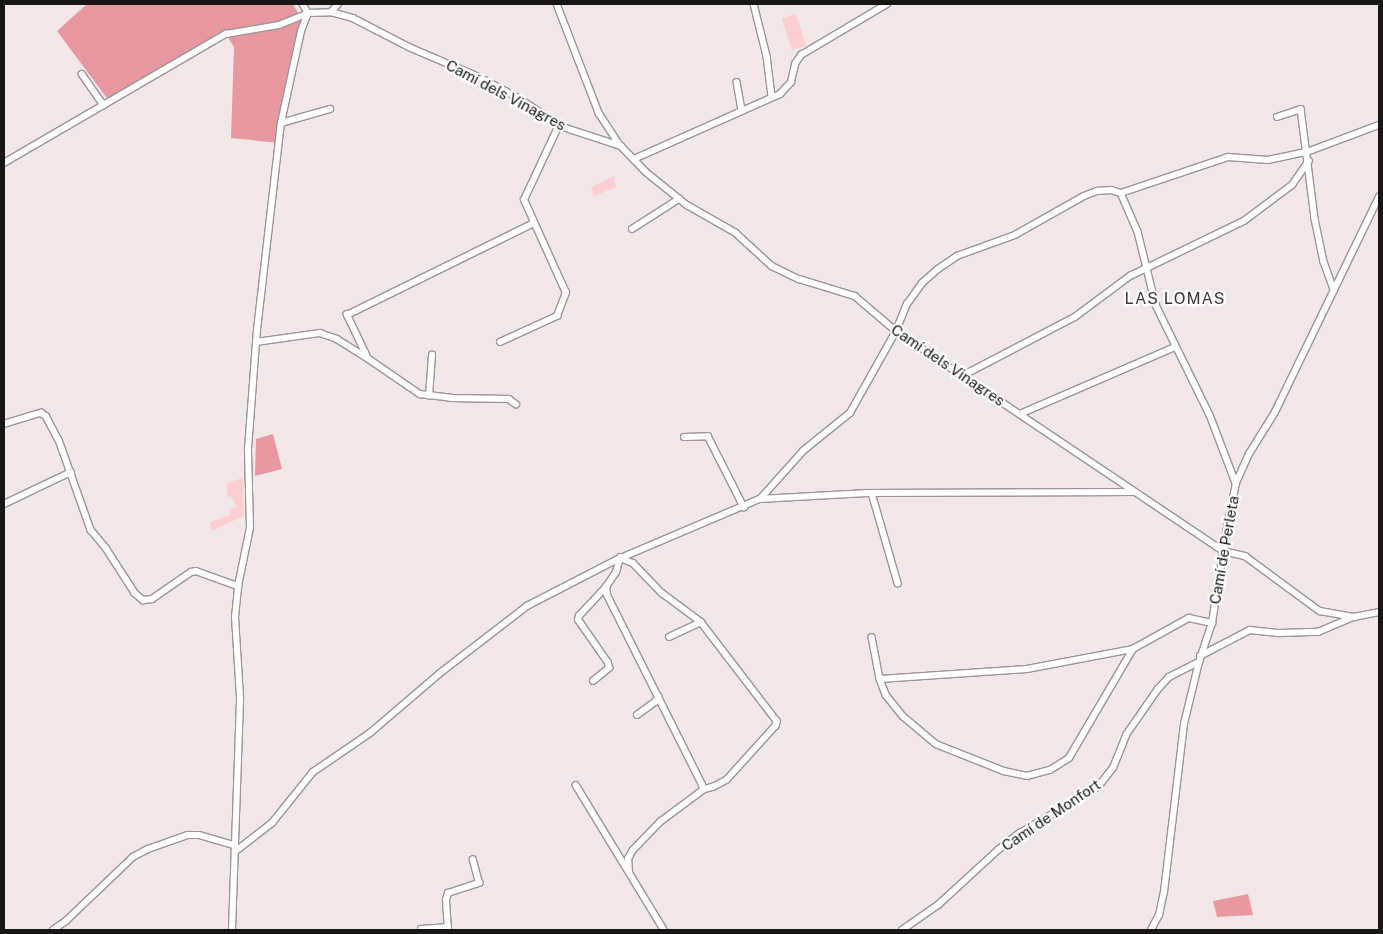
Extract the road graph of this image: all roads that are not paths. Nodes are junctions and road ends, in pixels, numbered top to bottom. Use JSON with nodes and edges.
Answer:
{"nodes":[{"id":1,"x":303,"y":4,"type":"edge"},
{"id":2,"x":338,"y":4,"type":"edge"},
{"id":3,"x":557,"y":4,"type":"edge"},
{"id":4,"x":754,"y":4,"type":"edge"},
{"id":5,"x":887,"y":4,"type":"edge"},
{"id":6,"x":879,"y":6,"type":"edge"},
{"id":7,"x":331,"y":12,"type":"junction"},
{"id":8,"x":308,"y":13,"type":"junction"},
{"id":9,"x":82,"y":74,"type":"dead end"},
{"id":10,"x":737,"y":82,"type":"dead end"},
{"id":11,"x":772,"y":97,"type":"junction"},
{"id":12,"x":104,"y":105,"type":"junction"},
{"id":13,"x":330,"y":109,"type":"dead end"},
{"id":14,"x":742,"y":111,"type":"junction"},
{"id":15,"x":1277,"y":117,"type":"dead end"},
{"id":16,"x":281,"y":123,"type":"junction"},
{"id":17,"x":559,"y":125,"type":"junction"},
{"id":18,"x":1379,"y":125,"type":"edge"},
{"id":19,"x":621,"y":146,"type":"junction"},
{"id":20,"x":1307,"y":152,"type":"junction"},
{"id":21,"x":634,"y":159,"type":"junction"},
{"id":22,"x":1308,"y":161,"type":"junction"},
{"id":23,"x":4,"y":163,"type":"edge"},
{"id":24,"x":1120,"y":193,"type":"junction"},
{"id":25,"x":1379,"y":197,"type":"edge"},
{"id":26,"x":679,"y":199,"type":"junction"},
{"id":27,"x":534,"y":223,"type":"junction"},
{"id":28,"x":632,"y":229,"type":"dead end"},
{"id":29,"x":1146,"y":268,"type":"junction"},
{"id":30,"x":1334,"y":290,"type":"junction"},
{"id":31,"x":896,"y":332,"type":"junction"},
{"id":32,"x":256,"y":342,"type":"junction"},
{"id":33,"x":500,"y":342,"type":"dead end"},
{"id":34,"x":1175,"y":348,"type":"junction"},
{"id":35,"x":432,"y":355,"type":"dead end"},
{"id":36,"x":367,"y":357,"type":"junction"},
{"id":37,"x":962,"y":376,"type":"junction"},
{"id":38,"x":429,"y":396,"type":"junction"},
{"id":39,"x":516,"y":404,"type":"dead end"},
{"id":40,"x":1020,"y":414,"type":"junction"},
{"id":41,"x":4,"y":424,"type":"edge"},
{"id":42,"x":684,"y":437,"type":"dead end"},
{"id":43,"x":71,"y":472,"type":"junction"},
{"id":44,"x":1236,"y":483,"type":"junction"},
{"id":45,"x":1132,"y":492,"type":"junction"},
{"id":46,"x":872,"y":493,"type":"junction"},
{"id":47,"x":760,"y":499,"type":"junction"},
{"id":48,"x":4,"y":504,"type":"edge"},
{"id":49,"x":744,"y":507,"type":"junction"},
{"id":50,"x":1223,"y":551,"type":"junction"},
{"id":51,"x":620,"y":558,"type":"junction"},
{"id":52,"x":898,"y":582,"type":"dead end"},
{"id":53,"x":238,"y":586,"type":"junction"},
{"id":54,"x":606,"y":587,"type":"junction"},
{"id":55,"x":1379,"y":612,"type":"edge"},
{"id":56,"x":1354,"y":617,"type":"junction"},
{"id":57,"x":701,"y":622,"type":"junction"},
{"id":58,"x":1212,"y":623,"type":"junction"},
{"id":59,"x":668,"y":637,"type":"dead end"},
{"id":60,"x":872,"y":638,"type":"dead end"},
{"id":61,"x":1133,"y":649,"type":"junction"},
{"id":62,"x":1200,"y":656,"type":"junction"},
{"id":63,"x":1198,"y":662,"type":"junction"},
{"id":64,"x":880,"y":679,"type":"junction"},
{"id":65,"x":593,"y":681,"type":"dead end"},
{"id":66,"x":658,"y":697,"type":"junction"},
{"id":67,"x":637,"y":715,"type":"dead end"},
{"id":68,"x":576,"y":785,"type":"dead end"},
{"id":69,"x":703,"y":790,"type":"junction"},
{"id":70,"x":235,"y":848,"type":"junction"},
{"id":71,"x":473,"y":860,"type":"dead end"},
{"id":72,"x":628,"y":872,"type":"junction"},
{"id":73,"x":448,"y":928,"type":"edge"},
{"id":74,"x":421,"y":929,"type":"dead end"},
{"id":75,"x":53,"y":930,"type":"edge"},
{"id":76,"x":232,"y":930,"type":"edge"},
{"id":77,"x":664,"y":930,"type":"edge"},
{"id":78,"x":902,"y":930,"type":"edge"},
{"id":79,"x":1151,"y":930,"type":"edge"}],
"edges":[{"from":1,"to":8,"type":"street"},
{"from":2,"to":7,"type":"street"},
{"from":3,"to":19,"type":"street"},
{"from":4,"to":11,"type":"street"},
{"from":5,"to":6,"type":"street"},
{"from":6,"to":11,"type":"street"},
{"from":7,"to":8,"type":"street","name":"Camí dels Vinagres"},
{"from":7,"to":17,"type":"street","name":"Camí dels Vinagres"},
{"from":8,"to":12,"type":"street","name":"Camí dels Vinagres"},
{"from":8,"to":16,"type":"street"},
{"from":9,"to":12,"type":"street"},
{"from":10,"to":14,"type":"street"},
{"from":11,"to":14,"type":"street"},
{"from":12,"to":23,"type":"street","name":"Camí dels Vinagres"},
{"from":13,"to":16,"type":"street"},
{"from":14,"to":21,"type":"street"},
{"from":15,"to":20,"type":"street"},
{"from":16,"to":32,"type":"street"},
{"from":17,"to":19,"type":"street","name":"Camí dels Vinagres"},
{"from":17,"to":27,"type":"street"},
{"from":18,"to":20,"type":"street"},
{"from":19,"to":21,"type":"street","name":"Camí dels Vinagres"},
{"from":20,"to":22,"type":"street"},
{"from":20,"to":24,"type":"street"},
{"from":21,"to":26,"type":"street","name":"Camí dels Vinagres"},
{"from":22,"to":29,"type":"street"},
{"from":22,"to":30,"type":"street"},
{"from":24,"to":29,"type":"street"},
{"from":24,"to":31,"type":"street"},
{"from":25,"to":30,"type":"street","name":"Camí de Perleta"},
{"from":26,"to":28,"type":"street"},
{"from":26,"to":31,"type":"street","name":"Camí dels Vinagres"},
{"from":27,"to":33,"type":"street"},
{"from":27,"to":36,"type":"street"},
{"from":29,"to":34,"type":"street"},
{"from":29,"to":37,"type":"street"},
{"from":30,"to":44,"type":"street","name":"Camí de Perleta"},
{"from":31,"to":37,"type":"street","name":"Camí dels Vinagres"},
{"from":31,"to":47,"type":"street"},
{"from":32,"to":36,"type":"street"},
{"from":32,"to":53,"type":"street"},
{"from":34,"to":40,"type":"street"},
{"from":34,"to":44,"type":"street"},
{"from":35,"to":38,"type":"street"},
{"from":36,"to":38,"type":"street"},
{"from":37,"to":40,"type":"street","name":"Camí dels Vinagres"},
{"from":38,"to":39,"type":"street"},
{"from":40,"to":45,"type":"street","name":"Camí dels Vinagres"},
{"from":41,"to":43,"type":"street"},
{"from":42,"to":49,"type":"street"},
{"from":43,"to":48,"type":"street"},
{"from":43,"to":53,"type":"street"},
{"from":44,"to":50,"type":"street","name":"Camí de Perleta"},
{"from":45,"to":46,"type":"street"},
{"from":45,"to":50,"type":"street","name":"Camí dels Vinagres"},
{"from":46,"to":47,"type":"street"},
{"from":46,"to":52,"type":"street"},
{"from":47,"to":49,"type":"street"},
{"from":49,"to":51,"type":"street"},
{"from":50,"to":56,"type":"street","name":"Camí dels Vinagres"},
{"from":50,"to":58,"type":"street","name":"Camí de Perleta"},
{"from":51,"to":54,"type":"street"},
{"from":51,"to":57,"type":"street"},
{"from":51,"to":70,"type":"street"},
{"from":53,"to":70,"type":"street"},
{"from":54,"to":65,"type":"street"},
{"from":54,"to":66,"type":"street"},
{"from":55,"to":56,"type":"street"},
{"from":56,"to":62,"type":"street"},
{"from":57,"to":59,"type":"street"},
{"from":57,"to":69,"type":"street"},
{"from":58,"to":61,"type":"street"},
{"from":58,"to":62,"type":"street","name":"Camí de Perleta"},
{"from":60,"to":64,"type":"street"},
{"from":61,"to":64,"type":"street"},
{"from":61,"to":64,"type":"street"},
{"from":62,"to":63,"type":"street","name":"Camí de Perleta"},
{"from":63,"to":78,"type":"street","name":"Camí de Monfort"},
{"from":63,"to":79,"type":"street","name":"Camí de Perleta"},
{"from":66,"to":67,"type":"street"},
{"from":66,"to":69,"type":"street"},
{"from":68,"to":72,"type":"street"},
{"from":69,"to":72,"type":"street"},
{"from":70,"to":75,"type":"street"},
{"from":70,"to":76,"type":"street"},
{"from":71,"to":73,"type":"street"},
{"from":72,"to":77,"type":"street"},
{"from":73,"to":74,"type":"street"}]}
